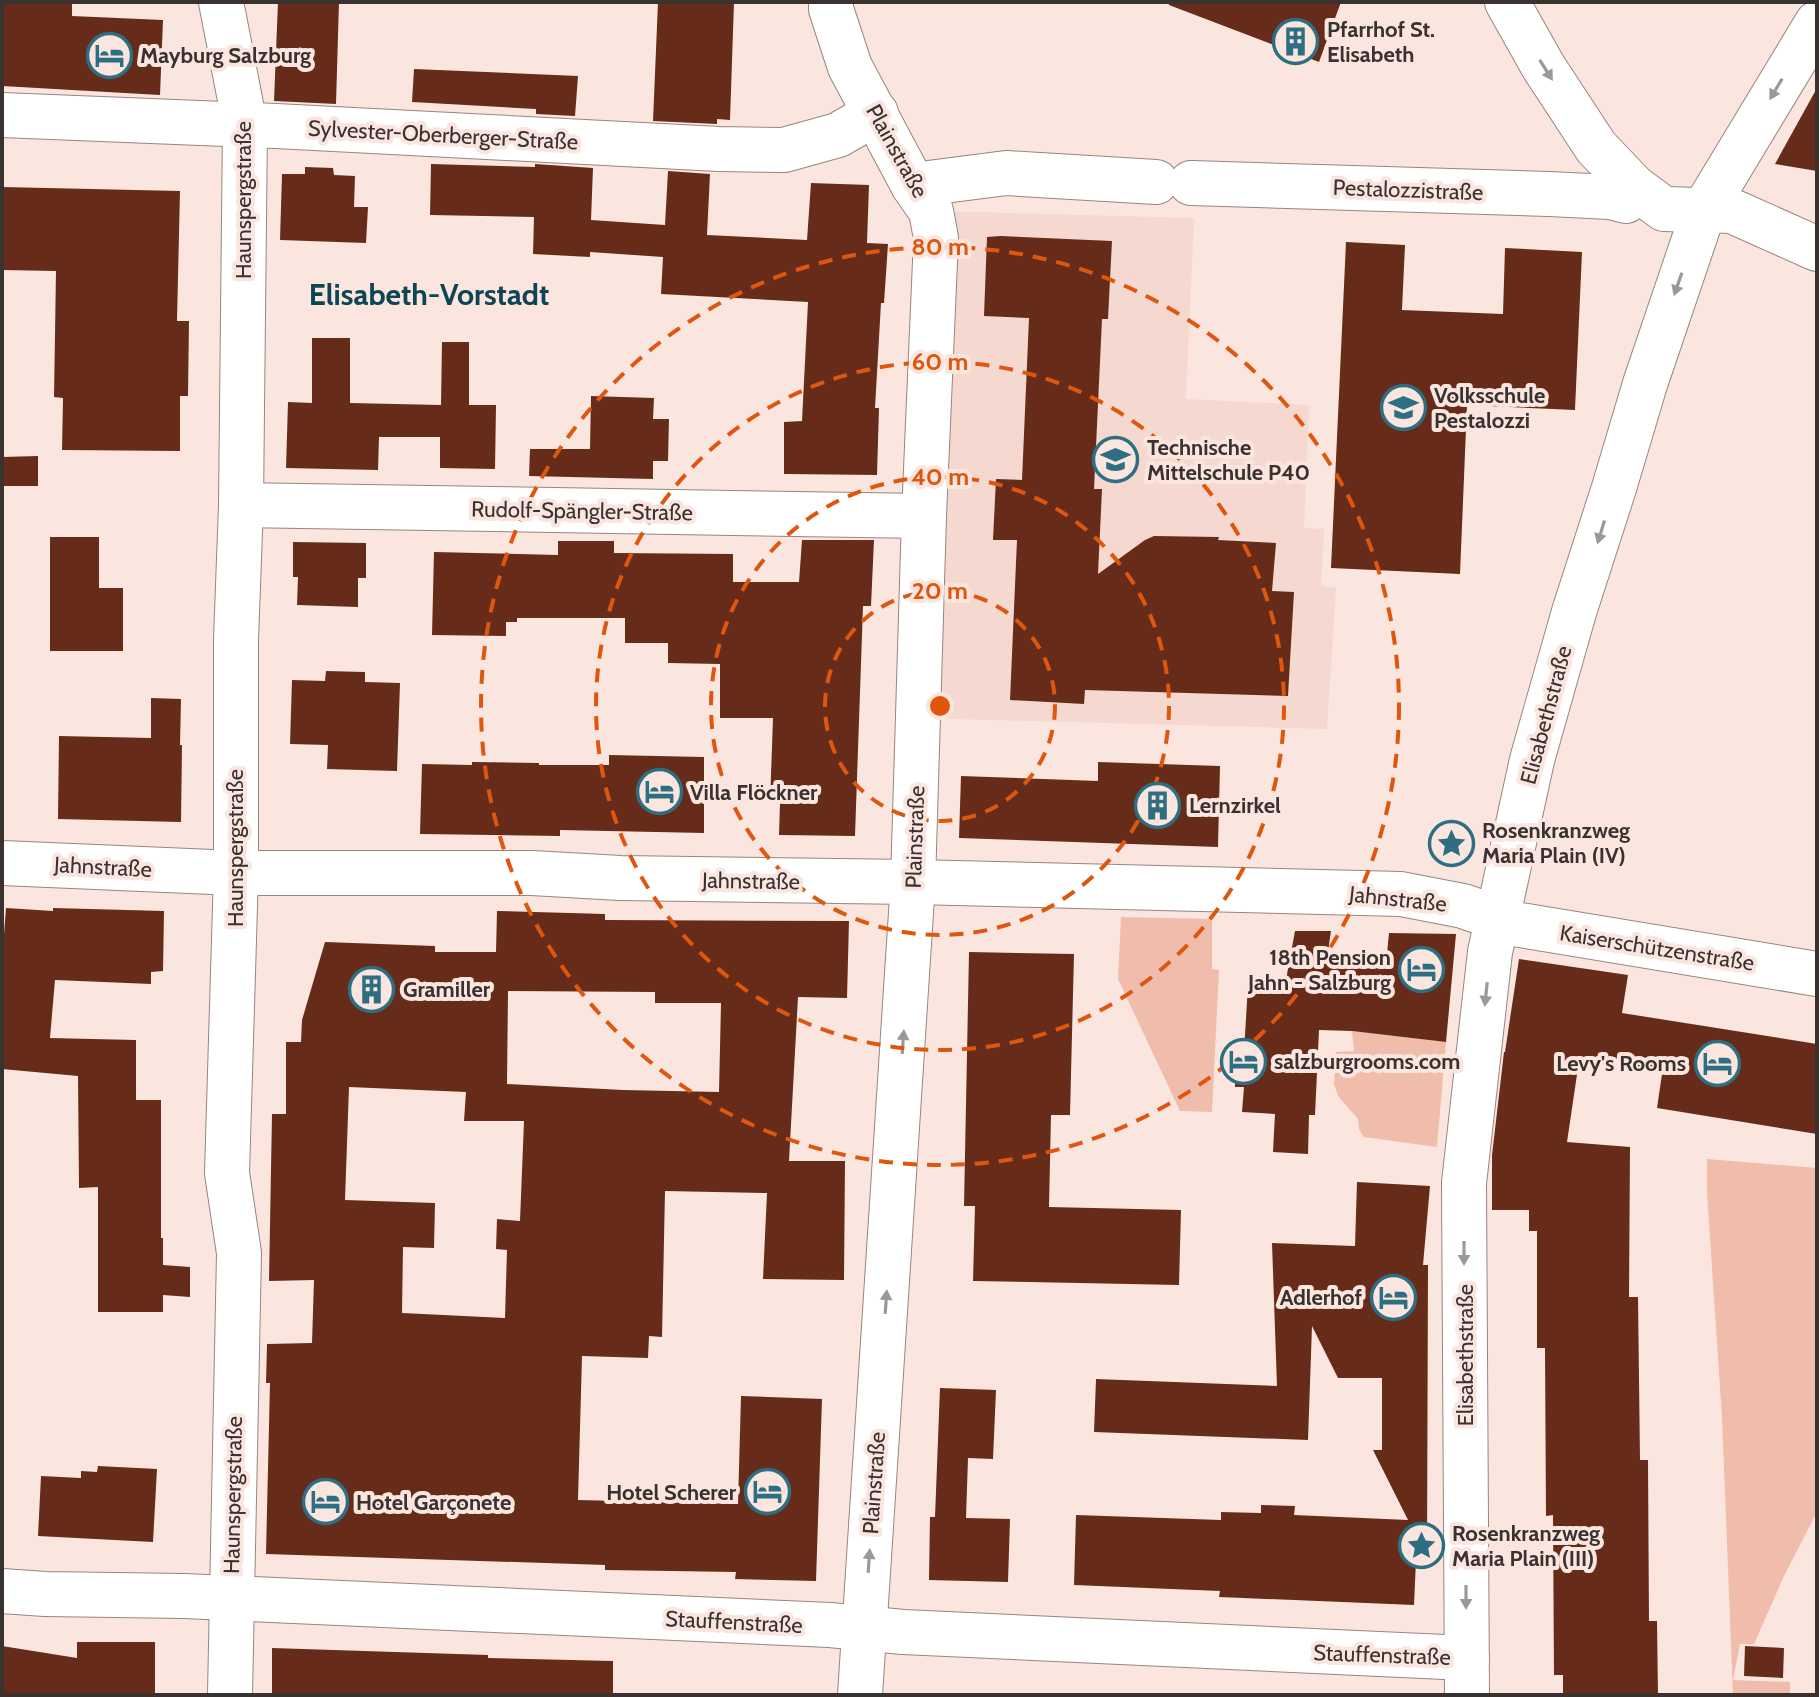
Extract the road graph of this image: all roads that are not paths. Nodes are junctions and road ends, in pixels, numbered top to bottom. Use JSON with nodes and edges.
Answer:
{"nodes":[{"id":1,"x":221,"y":2,"type":"edge"},
{"id":2,"x":831,"y":2,"type":"edge"},
{"id":3,"x":1507,"y":2,"type":"edge"},
{"id":4,"x":1817,"y":23,"type":"edge"},
{"id":5,"x":876,"y":113,"type":"junction"},
{"id":6,"x":2,"y":115,"type":"edge"},
{"id":7,"x":245,"y":125,"type":"junction"},
{"id":8,"x":913,"y":185,"type":"junction"},
{"id":9,"x":1626,"y":201,"type":"dead end"},
{"id":10,"x":1704,"y":210,"type":"junction"},
{"id":11,"x":1817,"y":249,"type":"edge"},
{"id":12,"x":241,"y":505,"type":"junction"},
{"id":13,"x":924,"y":516,"type":"junction"},
{"id":14,"x":2,"y":863,"type":"edge"},
{"id":15,"x":236,"y":873,"type":"junction"},
{"id":16,"x":913,"y":882,"type":"junction"},
{"id":17,"x":1498,"y":917,"type":"junction"},
{"id":18,"x":1817,"y":974,"type":"edge"},
{"id":19,"x":2,"y":1591,"type":"edge"},
{"id":20,"x":231,"y":1598,"type":"junction"},
{"id":21,"x":863,"y":1629,"type":"junction"},
{"id":22,"x":1467,"y":1676,"type":"edge"},
{"id":23,"x":230,"y":1695,"type":"edge"},
{"id":24,"x":860,"y":1695,"type":"edge"}],
"edges":[{"from":1,"to":7,"type":"street","name":"Haunspergstraße"},
{"from":2,"to":5,"type":"street","name":"Plainstraße"},
{"from":3,"to":10,"type":"street","one_way":true},
{"from":4,"to":10,"type":"street","name":"Elisabethstraße","one_way":true},
{"from":5,"to":7,"type":"street","name":"Sylvester-Oberberger-Straße"},
{"from":5,"to":8,"type":"street","name":"Plainstraße"},
{"from":6,"to":7,"type":"street","name":"Sylvester-Oberberger-Straße"},
{"from":7,"to":12,"type":"street","name":"Haunspergstraße"},
{"from":8,"to":9,"type":"street","name":"Pestalozzistraße"},
{"from":8,"to":13,"type":"street","name":"Plainstraße"},
{"from":10,"to":11,"type":"street"},
{"from":10,"to":17,"type":"street","name":"Elisabethstraße","one_way":true},
{"from":12,"to":13,"type":"street","name":"Rudolf-Spängler-Straße"},
{"from":12,"to":15,"type":"street","name":"Haunspergstraße"},
{"from":13,"to":16,"type":"street","name":"Plainstraße"},
{"from":14,"to":15,"type":"street","name":"Jahnstraße"},
{"from":15,"to":16,"type":"street","name":"Jahnstraße"},
{"from":15,"to":20,"type":"street","name":"Haunspergstraße"},
{"from":16,"to":17,"type":"street","name":"Jahnstraße"},
{"from":21,"to":16,"type":"street","name":"Plainstraße","one_way":true},
{"from":17,"to":18,"type":"street","name":"Kaiserschützenstraße"},
{"from":17,"to":22,"type":"street","name":"Elisabethstraße","one_way":true},
{"from":19,"to":20,"type":"street","name":"Stauffenstraße"},
{"from":20,"to":21,"type":"street","name":"Stauffenstraße"},
{"from":20,"to":23,"type":"street","name":"Haunspergstraße"},
{"from":21,"to":22,"type":"street","name":"Stauffenstraße"},
{"from":21,"to":24,"type":"street","name":"Plainstraße"}]}
